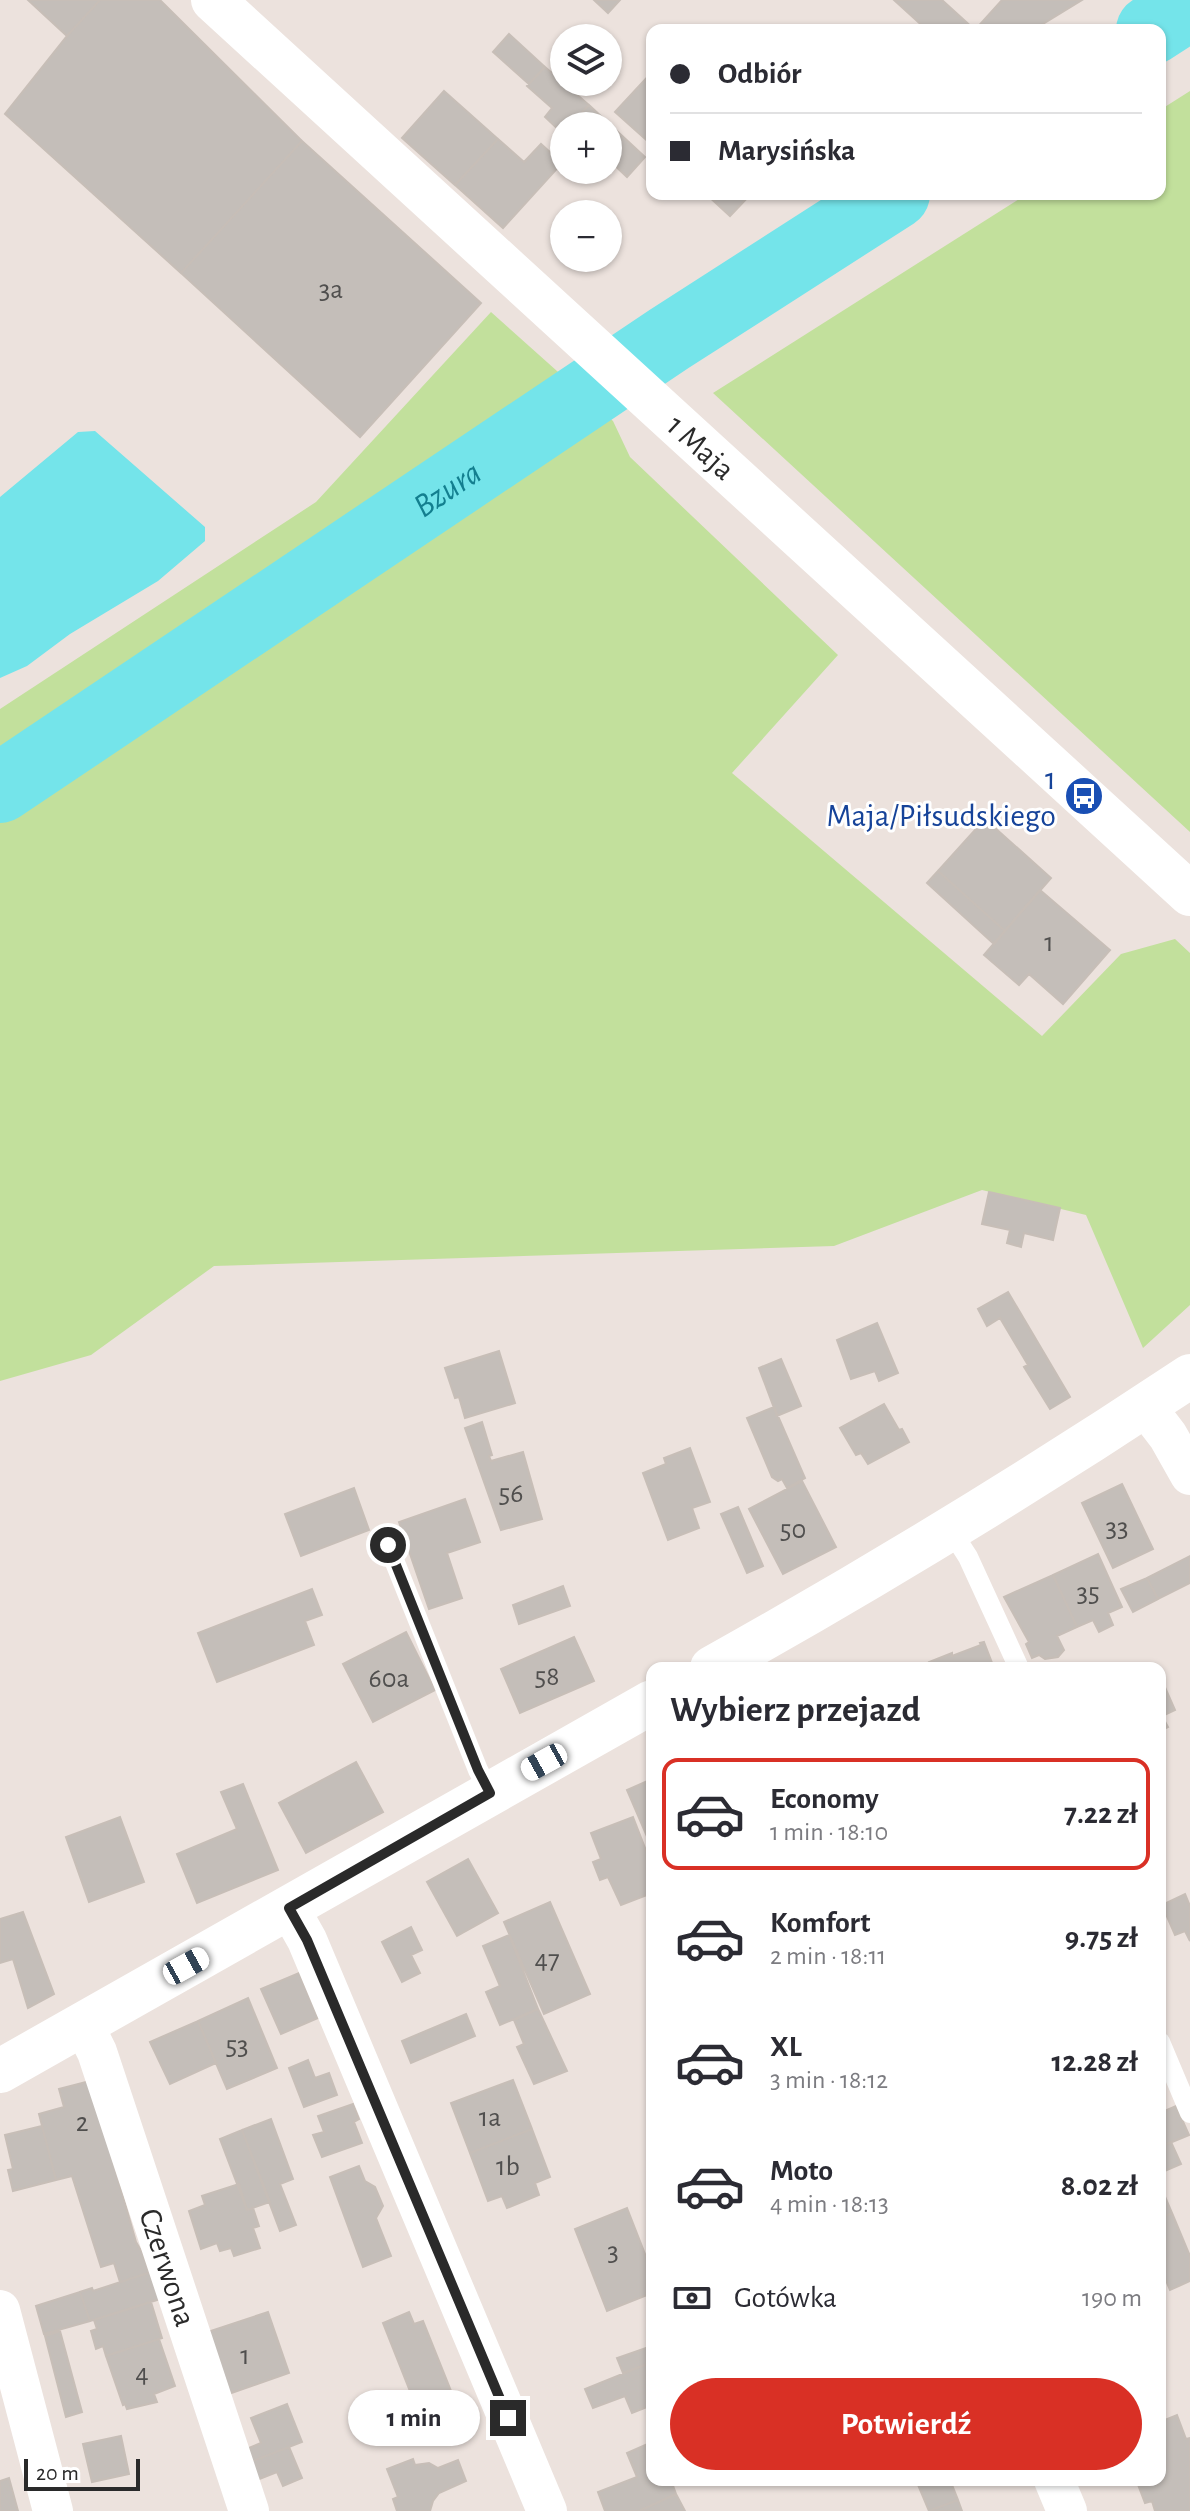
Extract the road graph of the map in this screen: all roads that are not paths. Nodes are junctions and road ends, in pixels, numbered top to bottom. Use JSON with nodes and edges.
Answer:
{"nodes":[{"id":1,"x":218,"y":2,"type":"edge"},
{"id":2,"x":1190,"y":894,"type":"edge"},
{"id":3,"x":1190,"y":1376,"type":"edge"},
{"id":4,"x":1145,"y":1406,"type":"junction"},
{"id":5,"x":1190,"y":1475,"type":"edge"},
{"id":6,"x":950,"y":1529,"type":"junction"},
{"id":7,"x":388,"y":1545,"type":"dead end"},
{"id":8,"x":723,"y":1662,"type":"edge"},
{"id":9,"x":1016,"y":1662,"type":"edge"},
{"id":10,"x":646,"y":1705,"type":"edge"},
{"id":11,"x":490,"y":1793,"type":"junction"},
{"id":12,"x":289,"y":1908,"type":"junction"},
{"id":13,"x":83,"y":2024,"type":"junction"},
{"id":14,"x":1166,"y":2056,"type":"edge"},
{"id":15,"x":0,"y":2071,"type":"edge"},
{"id":16,"x":1190,"y":2113,"type":"edge"},
{"id":17,"x":0,"y":2310,"type":"edge"},
{"id":18,"x":1057,"y":2486,"type":"edge"},
{"id":19,"x":53,"y":2511,"type":"edge"},
{"id":20,"x":249,"y":2511,"type":"edge"},
{"id":21,"x":547,"y":2511,"type":"edge"},
{"id":22,"x":1067,"y":2511,"type":"edge"}],
"edges":[{"from":1,"to":2,"type":"street","name":"1 Maja"},
{"from":3,"to":4,"type":"street"},
{"from":4,"to":5,"type":"street"},
{"from":4,"to":6,"type":"street"},
{"from":6,"to":8,"type":"street"},
{"from":6,"to":9,"type":"lane"},
{"from":7,"to":11,"type":"lane"},
{"from":10,"to":11,"type":"street"},
{"from":11,"to":12,"type":"street"},
{"from":12,"to":13,"type":"street"},
{"from":12,"to":21,"type":"street"},
{"from":13,"to":15,"type":"street"},
{"from":13,"to":20,"type":"street","name":"Czerwona"},
{"from":14,"to":16,"type":"lane"},
{"from":17,"to":19,"type":"street"},
{"from":18,"to":22,"type":"street"}]}
